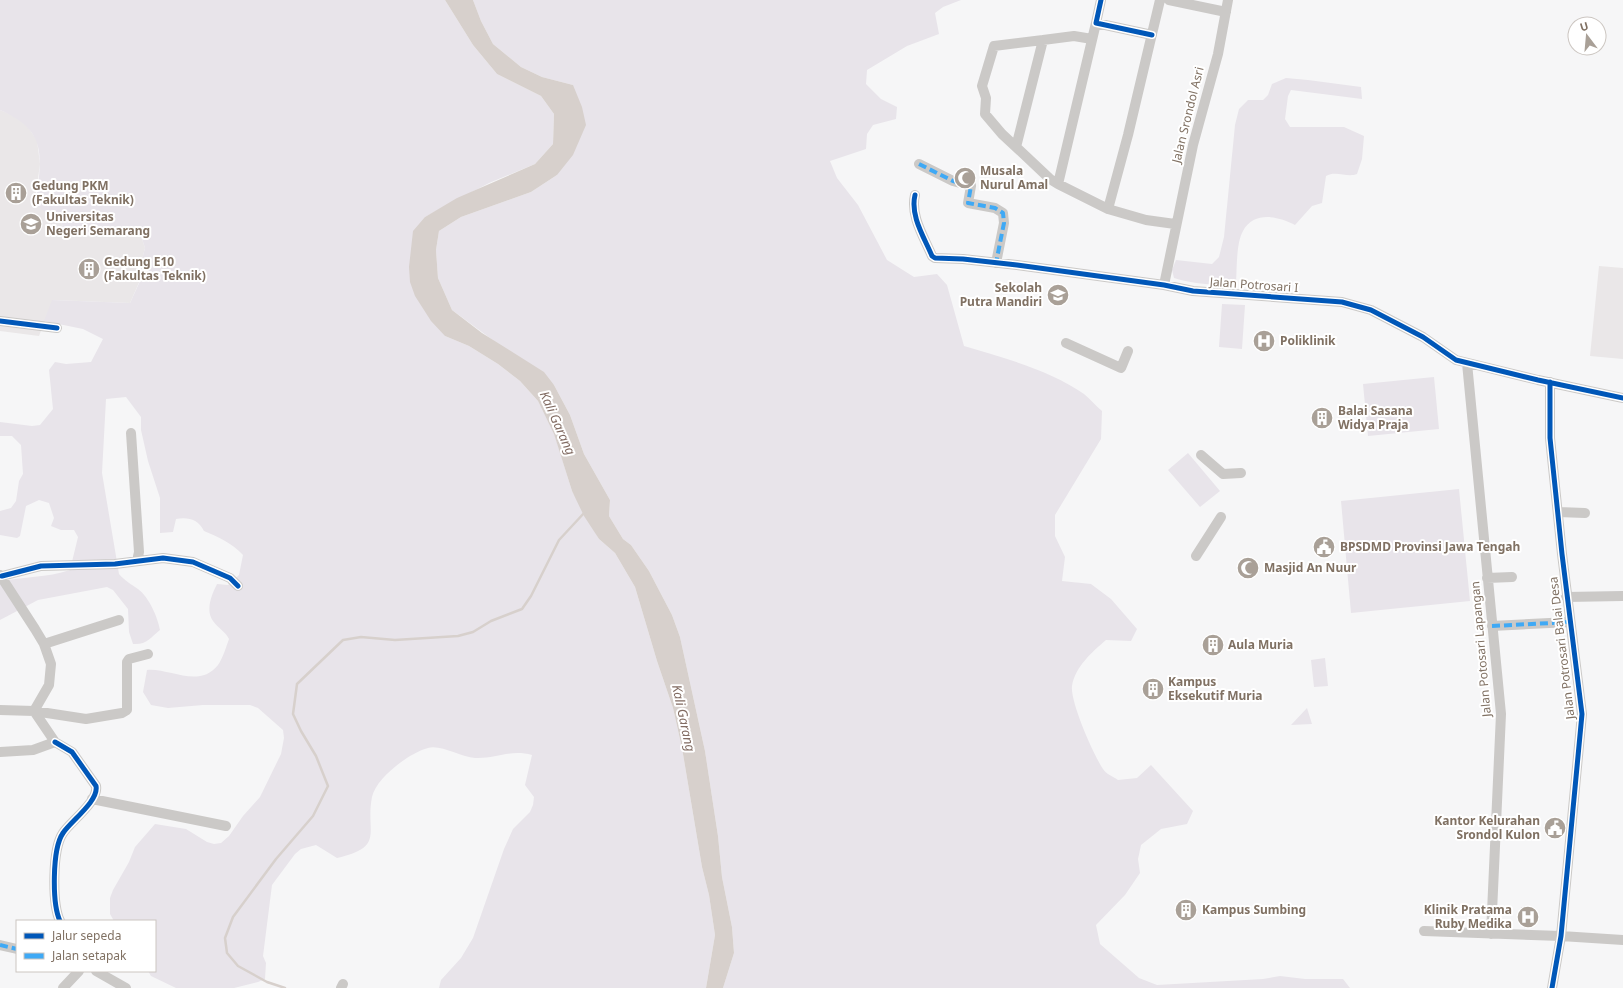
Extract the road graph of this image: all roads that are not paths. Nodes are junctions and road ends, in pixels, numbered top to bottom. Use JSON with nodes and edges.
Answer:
{"nodes":[{"id":1,"x":1101,"y":0,"type":"edge"},
{"id":2,"x":1160,"y":0,"type":"edge"},
{"id":3,"x":1169,"y":0,"type":"edge"},
{"id":4,"x":1228,"y":0,"type":"edge"},
{"id":5,"x":1226,"y":12,"type":"junction"},
{"id":6,"x":1096,"y":23,"type":"junction"},
{"id":7,"x":1152,"y":35,"type":"junction"},
{"id":8,"x":1092,"y":39,"type":"junction"},
{"id":9,"x":1043,"y":40,"type":"junction"},
{"id":10,"x":1016,"y":146,"type":"junction"},
{"id":11,"x":919,"y":164,"type":"dead end"},
{"id":12,"x":1058,"y":184,"type":"junction"},
{"id":13,"x":915,"y":195,"type":"dead end"},
{"id":14,"x":1108,"y":209,"type":"junction"},
{"id":15,"x":1175,"y":224,"type":"junction"},
{"id":16,"x":996,"y":263,"type":"junction"},
{"id":17,"x":1164,"y":285,"type":"junction"},
{"id":18,"x":0,"y":321,"type":"edge"},
{"id":19,"x":57,"y":328,"type":"dead end"},
{"id":20,"x":1066,"y":343,"type":"dead end"},
{"id":21,"x":1128,"y":351,"type":"dead end"},
{"id":22,"x":1467,"y":363,"type":"junction"},
{"id":23,"x":1550,"y":382,"type":"junction"},
{"id":24,"x":1623,"y":398,"type":"edge"},
{"id":25,"x":131,"y":433,"type":"dead end"},
{"id":26,"x":1201,"y":456,"type":"dead end"},
{"id":27,"x":1241,"y":473,"type":"dead end"},
{"id":28,"x":1558,"y":512,"type":"junction"},
{"id":29,"x":1585,"y":512,"type":"dead end"},
{"id":30,"x":1221,"y":517,"type":"dead end"},
{"id":31,"x":1196,"y":556,"type":"dead end"},
{"id":32,"x":137,"y":560,"type":"junction"},
{"id":33,"x":1,"y":576,"type":"edge"},
{"id":34,"x":1512,"y":577,"type":"dead end"},
{"id":35,"x":1487,"y":578,"type":"junction"},
{"id":36,"x":238,"y":586,"type":"dead end"},
{"id":37,"x":1623,"y":596,"type":"edge"},
{"id":38,"x":1566,"y":597,"type":"junction"},
{"id":39,"x":119,"y":620,"type":"dead end"},
{"id":40,"x":1570,"y":622,"type":"junction"},
{"id":41,"x":1492,"y":626,"type":"junction"},
{"id":42,"x":44,"y":644,"type":"junction"},
{"id":43,"x":148,"y":654,"type":"dead end"},
{"id":44,"x":0,"y":710,"type":"edge"},
{"id":45,"x":34,"y":711,"type":"junction"},
{"id":46,"x":55,"y":742,"type":"junction"},
{"id":47,"x":0,"y":752,"type":"edge"},
{"id":48,"x":92,"y":799,"type":"junction"},
{"id":49,"x":226,"y":826,"type":"dead end"},
{"id":50,"x":60,"y":920,"type":"edge"},
{"id":51,"x":1424,"y":931,"type":"dead end"},
{"id":52,"x":1491,"y":934,"type":"junction"},
{"id":53,"x":1561,"y":936,"type":"junction"},
{"id":54,"x":1623,"y":940,"type":"edge"},
{"id":55,"x":0,"y":945,"type":"edge"},
{"id":56,"x":16,"y":948,"type":"edge"},
{"id":57,"x":78,"y":972,"type":"edge"},
{"id":58,"x":98,"y":972,"type":"edge"},
{"id":59,"x":63,"y":988,"type":"edge"},
{"id":60,"x":126,"y":988,"type":"edge"},
{"id":61,"x":1552,"y":988,"type":"edge"}],
"edges":[{"from":1,"to":6,"type":"street"},
{"from":2,"to":7,"type":"street"},
{"from":3,"to":5,"type":"street"},
{"from":4,"to":5,"type":"street","name":"Jalan Srondol Asri"},
{"from":5,"to":15,"type":"street","name":"Jalan Srondol Asri"},
{"from":6,"to":7,"type":"street"},
{"from":6,"to":8,"type":"street"},
{"from":7,"to":14,"type":"street"},
{"from":8,"to":9,"type":"street"},
{"from":8,"to":12,"type":"street"},
{"from":9,"to":10,"type":"street"},
{"from":9,"to":10,"type":"street"},
{"from":10,"to":12,"type":"street"},
{"from":11,"to":16,"type":"street"},
{"from":12,"to":14,"type":"street"},
{"from":13,"to":16,"type":"street","name":"Jalan Potrosari I"},
{"from":14,"to":15,"type":"street"},
{"from":15,"to":17,"type":"street","name":"Jalan Srondol Asri"},
{"from":16,"to":17,"type":"street","name":"Jalan Potrosari I"},
{"from":17,"to":22,"type":"street","name":"Jalan Potrosari I"},
{"from":18,"to":19,"type":"street"},
{"from":20,"to":21,"type":"street"},
{"from":22,"to":23,"type":"street","name":"Jalan Potrosari I"},
{"from":22,"to":35,"type":"street","name":"Jalan Potosari Lapangan"},
{"from":23,"to":24,"type":"street","name":"Jalan Potrosari I"},
{"from":23,"to":28,"type":"street","name":"Jalan Potrosari Balai Desa"},
{"from":25,"to":32,"type":"street"},
{"from":26,"to":27,"type":"street"},
{"from":28,"to":29,"type":"street"},
{"from":28,"to":38,"type":"street","name":"Jalan Potrosari Balai Desa"},
{"from":30,"to":31,"type":"street"},
{"from":32,"to":33,"type":"street"},
{"from":32,"to":36,"type":"street"},
{"from":33,"to":42,"type":"street"},
{"from":34,"to":35,"type":"street"},
{"from":35,"to":41,"type":"street","name":"Jalan Potosari Lapangan"},
{"from":37,"to":38,"type":"street"},
{"from":38,"to":40,"type":"street","name":"Jalan Potrosari Balai Desa"},
{"from":39,"to":42,"type":"street"},
{"from":40,"to":41,"type":"street"},
{"from":40,"to":53,"type":"street","name":"Jalan Potrosari Balai Desa"},
{"from":41,"to":52,"type":"street","name":"Jalan Potosari Lapangan"},
{"from":42,"to":45,"type":"street"},
{"from":43,"to":45,"type":"street"},
{"from":44,"to":45,"type":"street"},
{"from":45,"to":46,"type":"street"},
{"from":46,"to":47,"type":"street"},
{"from":46,"to":48,"type":"street"},
{"from":48,"to":49,"type":"street"},
{"from":48,"to":50,"type":"street"},
{"from":51,"to":52,"type":"street"},
{"from":52,"to":53,"type":"street"},
{"from":53,"to":54,"type":"street"},
{"from":53,"to":61,"type":"street","name":"Jalan Potrosari Balai Desa"},
{"from":55,"to":56,"type":"street"},
{"from":57,"to":59,"type":"street"},
{"from":58,"to":60,"type":"street"}]}
